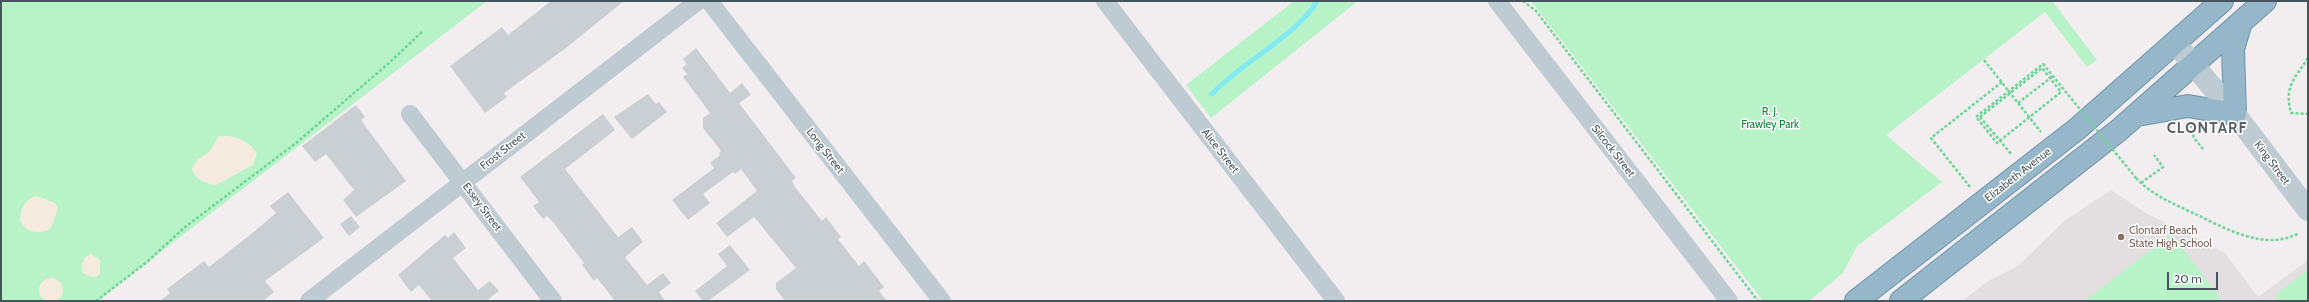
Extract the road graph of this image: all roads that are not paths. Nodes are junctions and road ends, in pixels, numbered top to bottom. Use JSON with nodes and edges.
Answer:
{"nodes":[{"id":1,"x":698,"y":1,"type":"edge"},
{"id":2,"x":709,"y":1,"type":"edge"},
{"id":3,"x":1105,"y":1,"type":"edge"},
{"id":4,"x":1497,"y":1,"type":"edge"},
{"id":5,"x":2222,"y":1,"type":"edge"},
{"id":6,"x":2265,"y":1,"type":"edge"},
{"id":7,"x":2241,"y":22,"type":"junction"},
{"id":8,"x":2176,"y":43,"type":"junction"},
{"id":9,"x":2194,"y":64,"type":"junction"},
{"id":10,"x":410,"y":114,"type":"dead end"},
{"id":11,"x":2235,"y":114,"type":"junction"},
{"id":12,"x":2136,"y":115,"type":"junction"},
{"id":13,"x":463,"y":182,"type":"junction"},
{"id":14,"x":2308,"y":210,"type":"edge"},
{"id":15,"x":309,"y":301,"type":"edge"},
{"id":16,"x":553,"y":301,"type":"edge"},
{"id":17,"x":942,"y":301,"type":"edge"},
{"id":18,"x":1336,"y":301,"type":"edge"},
{"id":19,"x":1729,"y":301,"type":"edge"},
{"id":20,"x":1856,"y":301,"type":"edge"},
{"id":21,"x":1902,"y":301,"type":"edge"}],
"edges":[{"from":1,"to":13,"type":"street","name":"Frost Street"},
{"from":2,"to":17,"type":"street","name":"Long Street"},
{"from":3,"to":18,"type":"street","name":"Alice Street"},
{"from":4,"to":19,"type":"street","name":"Silcock Street"},
{"from":5,"to":8,"type":"highway","name":"Elizabeth Avenue"},
{"from":6,"to":7,"type":"highway"},
{"from":7,"to":9,"type":"highway"},
{"from":7,"to":11,"type":"highway"},
{"from":8,"to":9,"type":"street","name":"King Street"},
{"from":8,"to":20,"type":"highway","name":"Elizabeth Avenue"},
{"from":9,"to":11,"type":"street","name":"King Street"},
{"from":9,"to":12,"type":"highway"},
{"from":10,"to":13,"type":"street","name":"Essey Street"},
{"from":11,"to":12,"type":"highway"},
{"from":11,"to":14,"type":"street","name":"King Street"},
{"from":12,"to":21,"type":"highway"},
{"from":13,"to":15,"type":"street","name":"Frost Street"},
{"from":13,"to":16,"type":"street","name":"Essey Street"}]}
